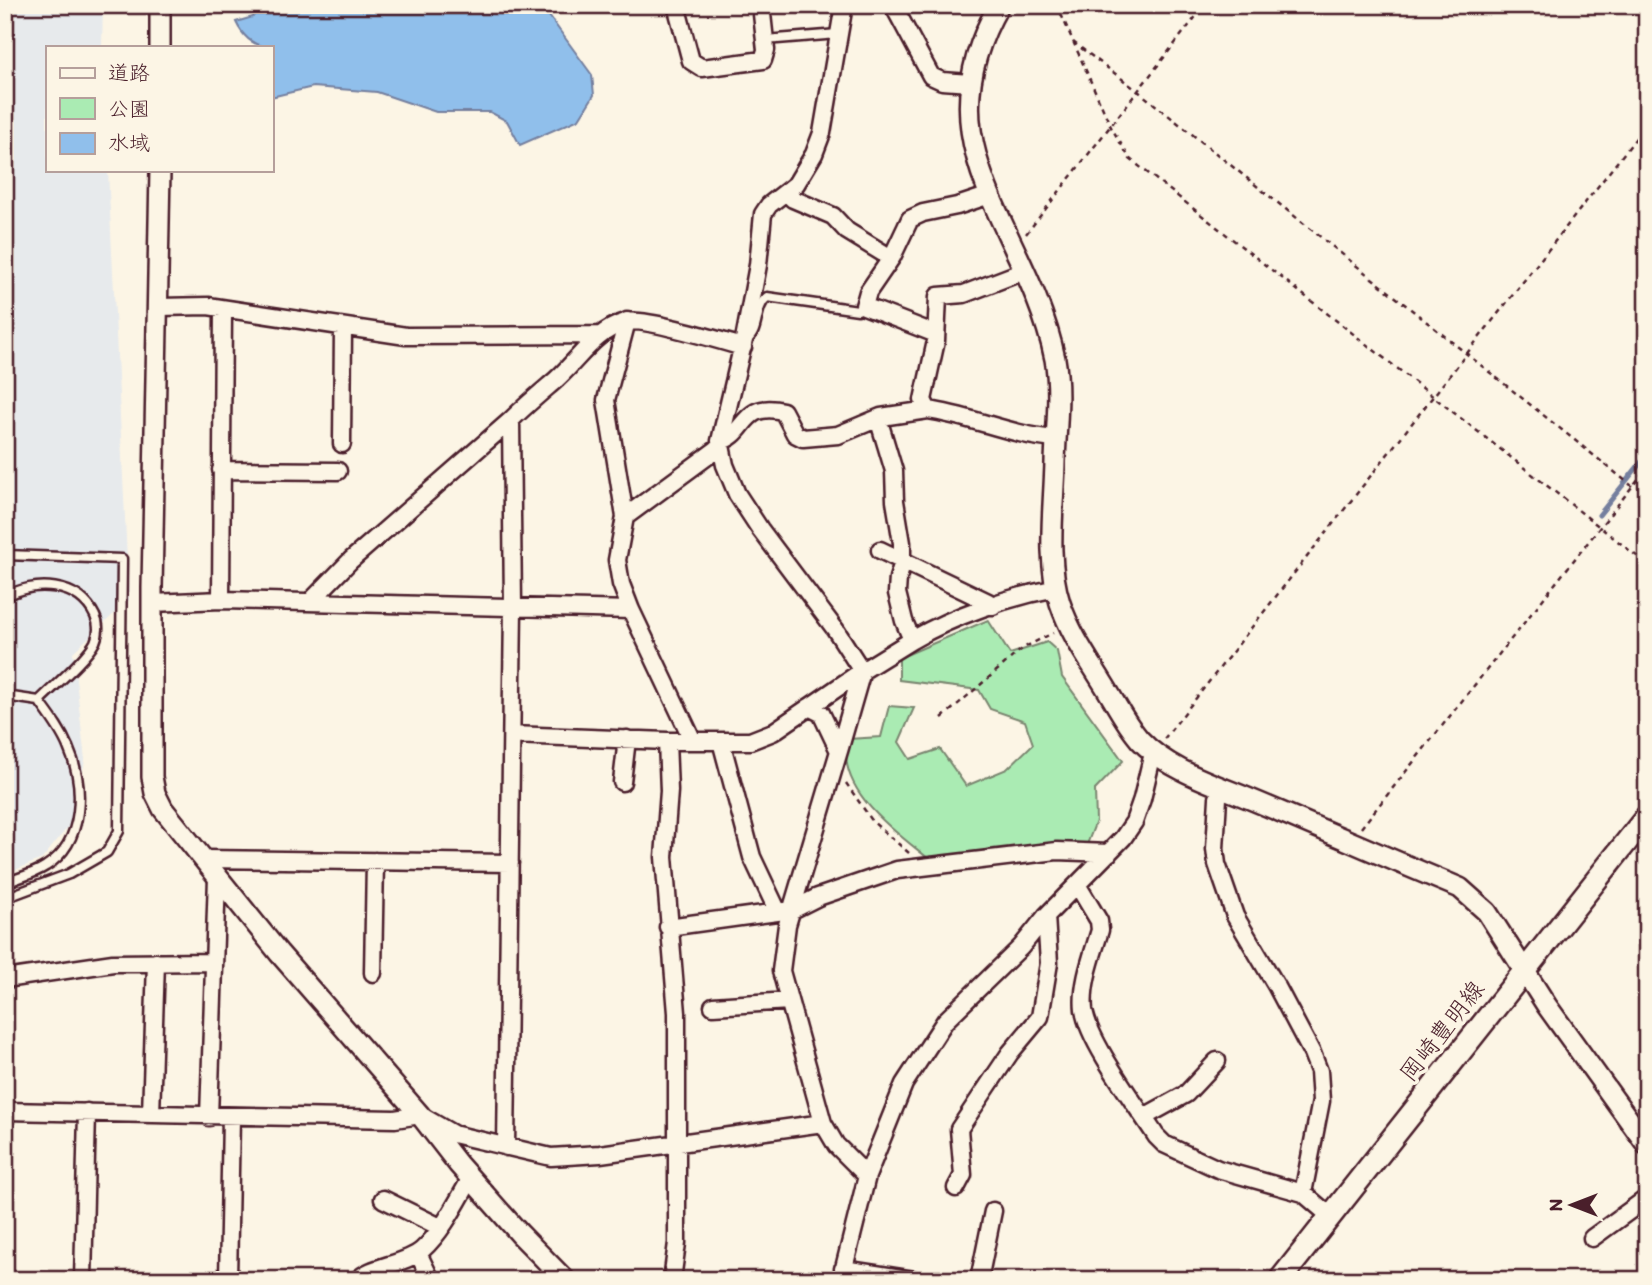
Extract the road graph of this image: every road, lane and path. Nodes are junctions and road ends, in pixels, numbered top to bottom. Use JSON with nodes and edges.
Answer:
{"nodes":[{"id":1,"x":160,"y":5,"type":"edge"},
{"id":2,"x":676,"y":5,"type":"edge"},
{"id":3,"x":761,"y":5,"type":"edge"},
{"id":4,"x":844,"y":5,"type":"edge"},
{"id":5,"x":893,"y":5,"type":"edge"},
{"id":6,"x":999,"y":5,"type":"edge"},
{"id":7,"x":1057,"y":5,"type":"edge"},
{"id":8,"x":1205,"y":5,"type":"edge"},
{"id":9,"x":838,"y":34,"type":"junction"},
{"id":10,"x":765,"y":40,"type":"junction"},
{"id":11,"x":1071,"y":40,"type":"junction"},
{"id":12,"x":160,"y":46,"type":"edge"},
{"id":13,"x":970,"y":83,"type":"junction"},
{"id":14,"x":1138,"y":90,"type":"junction"},
{"id":15,"x":1647,"y":124,"type":"edge"},
{"id":16,"x":1111,"y":127,"type":"junction"},
{"id":17,"x":160,"y":172,"type":"edge"},
{"id":18,"x":786,"y":192,"type":"junction"},
{"id":19,"x":990,"y":194,"type":"junction"},
{"id":20,"x":1012,"y":243,"type":"junction"},
{"id":21,"x":891,"y":258,"type":"junction"},
{"id":22,"x":1024,"y":271,"type":"junction"},
{"id":23,"x":864,"y":306,"type":"junction"},
{"id":24,"x":159,"y":307,"type":"junction"},
{"id":25,"x":223,"y":310,"type":"junction"},
{"id":26,"x":626,"y":321,"type":"junction"},
{"id":27,"x":343,"y":328,"type":"junction"},
{"id":28,"x":936,"y":334,"type":"junction"},
{"id":29,"x":600,"y":335,"type":"junction"},
{"id":30,"x":743,"y":343,"type":"junction"},
{"id":31,"x":1468,"y":354,"type":"junction"},
{"id":32,"x":1432,"y":397,"type":"junction"},
{"id":33,"x":928,"y":410,"type":"junction"},
{"id":34,"x":878,"y":418,"type":"junction"},
{"id":35,"x":511,"y":420,"type":"junction"},
{"id":36,"x":1056,"y":439,"type":"junction"},
{"id":37,"x":342,"y":444,"type":"dead end"},
{"id":38,"x":720,"y":444,"type":"junction"},
{"id":39,"x":1647,"y":468,"type":"edge"},
{"id":40,"x":221,"y":470,"type":"junction"},
{"id":41,"x":338,"y":471,"type":"dead end"},
{"id":42,"x":1632,"y":486,"type":"junction"},
{"id":43,"x":625,"y":517,"type":"junction"},
{"id":44,"x":1600,"y":528,"type":"junction"},
{"id":45,"x":880,"y":550,"type":"dead end"},
{"id":46,"x":5,"y":555,"type":"edge"},
{"id":47,"x":902,"y":559,"type":"junction"},
{"id":48,"x":1647,"y":564,"type":"edge"},
{"id":49,"x":1057,"y":588,"type":"junction"},
{"id":50,"x":5,"y":597,"type":"edge"},
{"id":51,"x":221,"y":600,"type":"junction"},
{"id":52,"x":310,"y":602,"type":"junction"},
{"id":53,"x":153,"y":603,"type":"junction"},
{"id":54,"x":993,"y":606,"type":"junction"},
{"id":55,"x":513,"y":607,"type":"junction"},
{"id":56,"x":631,"y":610,"type":"junction"},
{"id":57,"x":1069,"y":625,"type":"junction"},
{"id":58,"x":912,"y":640,"type":"junction"},
{"id":59,"x":862,"y":671,"type":"junction"},
{"id":60,"x":5,"y":696,"type":"edge"},
{"id":61,"x":39,"y":701,"type":"junction"},
{"id":62,"x":809,"y":707,"type":"junction"},
{"id":63,"x":942,"y":718,"type":"dead end"},
{"id":64,"x":512,"y":735,"type":"junction"},
{"id":65,"x":627,"y":740,"type":"junction"},
{"id":66,"x":667,"y":741,"type":"junction"},
{"id":67,"x":693,"y":741,"type":"junction"},
{"id":68,"x":721,"y":741,"type":"junction"},
{"id":69,"x":839,"y":751,"type":"junction"},
{"id":70,"x":1153,"y":753,"type":"junction"},
{"id":71,"x":833,"y":767,"type":"junction"},
{"id":72,"x":622,"y":782,"type":"dead end"},
{"id":73,"x":1223,"y":788,"type":"junction"},
{"id":74,"x":1647,"y":816,"type":"edge"},
{"id":75,"x":1350,"y":841,"type":"junction"},
{"id":76,"x":1109,"y":853,"type":"junction"},
{"id":77,"x":202,"y":859,"type":"junction"},
{"id":78,"x":374,"y":861,"type":"junction"},
{"id":79,"x":510,"y":863,"type":"junction"},
{"id":80,"x":922,"y":866,"type":"junction"},
{"id":81,"x":217,"y":877,"type":"junction"},
{"id":82,"x":5,"y":883,"type":"edge"},
{"id":83,"x":1078,"y":886,"type":"junction"},
{"id":84,"x":5,"y":898,"type":"edge"},
{"id":85,"x":785,"y":911,"type":"junction"},
{"id":86,"x":1046,"y":916,"type":"junction"},
{"id":87,"x":668,"y":927,"type":"junction"},
{"id":88,"x":156,"y":962,"type":"junction"},
{"id":89,"x":212,"y":962,"type":"junction"},
{"id":90,"x":1524,"y":970,"type":"junction"},
{"id":91,"x":373,"y":973,"type":"dead end"},
{"id":92,"x":5,"y":979,"type":"edge"},
{"id":93,"x":789,"y":1001,"type":"junction"},
{"id":94,"x":713,"y":1006,"type":"dead end"},
{"id":95,"x":1217,"y":1061,"type":"dead end"},
{"id":96,"x":5,"y":1111,"type":"edge"},
{"id":97,"x":87,"y":1112,"type":"junction"},
{"id":98,"x":151,"y":1114,"type":"junction"},
{"id":99,"x":420,"y":1115,"type":"junction"},
{"id":100,"x":209,"y":1117,"type":"junction"},
{"id":101,"x":231,"y":1117,"type":"junction"},
{"id":102,"x":1144,"y":1117,"type":"junction"},
{"id":103,"x":824,"y":1123,"type":"junction"},
{"id":104,"x":676,"y":1142,"type":"junction"},
{"id":105,"x":1647,"y":1145,"type":"edge"},
{"id":106,"x":506,"y":1147,"type":"junction"},
{"id":107,"x":867,"y":1176,"type":"junction"},
{"id":108,"x":471,"y":1178,"type":"junction"},
{"id":109,"x":956,"y":1188,"type":"dead end"},
{"id":110,"x":1303,"y":1193,"type":"junction"},
{"id":111,"x":1647,"y":1198,"type":"edge"},
{"id":112,"x":383,"y":1199,"type":"dead end"},
{"id":113,"x":993,"y":1211,"type":"dead end"},
{"id":114,"x":1330,"y":1216,"type":"junction"},
{"id":115,"x":440,"y":1227,"type":"junction"},
{"id":116,"x":1592,"y":1238,"type":"dead end"},
{"id":117,"x":418,"y":1252,"type":"junction"},
{"id":118,"x":545,"y":1270,"type":"edge"},
{"id":119,"x":842,"y":1274,"type":"edge"},
{"id":120,"x":83,"y":1280,"type":"edge"},
{"id":121,"x":228,"y":1280,"type":"edge"},
{"id":122,"x":358,"y":1280,"type":"edge"},
{"id":123,"x":431,"y":1280,"type":"edge"},
{"id":124,"x":565,"y":1280,"type":"edge"},
{"id":125,"x":672,"y":1280,"type":"edge"},
{"id":126,"x":914,"y":1280,"type":"edge"},
{"id":127,"x":979,"y":1280,"type":"edge"},
{"id":128,"x":1280,"y":1280,"type":"edge"}],
"edges":[{"from":1,"to":12,"type":"street"},
{"from":2,"to":10,"type":"street"},
{"from":3,"to":10,"type":"street"},
{"from":4,"to":9,"type":"street"},
{"from":5,"to":13,"type":"street"},
{"from":6,"to":13,"type":"street"},
{"from":7,"to":11,"type":"path"},
{"from":8,"to":14,"type":"path"},
{"from":9,"to":10,"type":"lane"},
{"from":9,"to":18,"type":"street"},
{"from":11,"to":14,"type":"path"},
{"from":11,"to":16,"type":"path"},
{"from":13,"to":19,"type":"street"},
{"from":14,"to":16,"type":"path"},
{"from":14,"to":31,"type":"path"},
{"from":15,"to":31,"type":"path"},
{"from":16,"to":20,"type":"path"},
{"from":16,"to":32,"type":"path"},
{"from":17,"to":24,"type":"street"},
{"from":18,"to":21,"type":"street"},
{"from":18,"to":30,"type":"street"},
{"from":19,"to":20,"type":"street"},
{"from":19,"to":21,"type":"street"},
{"from":20,"to":22,"type":"street"},
{"from":21,"to":23,"type":"street"},
{"from":22,"to":28,"type":"street"},
{"from":22,"to":36,"type":"street"},
{"from":23,"to":28,"type":"street"},
{"from":23,"to":30,"type":"lane"},
{"from":24,"to":25,"type":"street"},
{"from":24,"to":53,"type":"street"},
{"from":25,"to":27,"type":"street"},
{"from":25,"to":40,"type":"street"},
{"from":26,"to":29,"type":"street"},
{"from":26,"to":30,"type":"street"},
{"from":26,"to":43,"type":"street"},
{"from":27,"to":29,"type":"street"},
{"from":27,"to":37,"type":"street"},
{"from":28,"to":33,"type":"street"},
{"from":29,"to":35,"type":"street"},
{"from":30,"to":38,"type":"street"},
{"from":31,"to":32,"type":"path"},
{"from":31,"to":42,"type":"path"},
{"from":32,"to":44,"type":"path"},
{"from":32,"to":70,"type":"path"},
{"from":33,"to":34,"type":"street"},
{"from":33,"to":36,"type":"street"},
{"from":34,"to":38,"type":"street"},
{"from":34,"to":47,"type":"street"},
{"from":35,"to":52,"type":"street"},
{"from":35,"to":55,"type":"street"},
{"from":36,"to":49,"type":"street"},
{"from":38,"to":43,"type":"street"},
{"from":38,"to":59,"type":"street"},
{"from":39,"to":42,"type":"path"},
{"from":40,"to":41,"type":"street"},
{"from":40,"to":51,"type":"street"},
{"from":42,"to":44,"type":"path"},
{"from":43,"to":56,"type":"street"},
{"from":44,"to":48,"type":"path"},
{"from":44,"to":75,"type":"path"},
{"from":45,"to":47,"type":"street"},
{"from":46,"to":84,"type":"lane"},
{"from":47,"to":54,"type":"street"},
{"from":47,"to":58,"type":"street"},
{"from":49,"to":54,"type":"street"},
{"from":49,"to":57,"type":"street"},
{"from":50,"to":61,"type":"lane"},
{"from":51,"to":52,"type":"street"},
{"from":51,"to":53,"type":"street"},
{"from":52,"to":55,"type":"street"},
{"from":53,"to":77,"type":"street"},
{"from":54,"to":58,"type":"street"},
{"from":55,"to":56,"type":"street"},
{"from":55,"to":64,"type":"street"},
{"from":56,"to":67,"type":"street"},
{"from":57,"to":63,"type":"path"},
{"from":57,"to":70,"type":"street"},
{"from":58,"to":59,"type":"street"},
{"from":59,"to":62,"type":"street"},
{"from":59,"to":69,"type":"street"},
{"from":60,"to":61,"type":"lane"},
{"from":61,"to":82,"type":"lane"},
{"from":62,"to":68,"type":"street"},
{"from":62,"to":69,"type":"street"},
{"from":64,"to":65,"type":"street"},
{"from":64,"to":79,"type":"street"},
{"from":65,"to":66,"type":"street"},
{"from":65,"to":72,"type":"street"},
{"from":66,"to":67,"type":"street"},
{"from":66,"to":87,"type":"street"},
{"from":67,"to":68,"type":"street"},
{"from":68,"to":85,"type":"street"},
{"from":69,"to":71,"type":"street"},
{"from":70,"to":73,"type":"street"},
{"from":70,"to":76,"type":"street"},
{"from":71,"to":80,"type":"path"},
{"from":71,"to":85,"type":"street"},
{"from":73,"to":75,"type":"street"},
{"from":73,"to":110,"type":"street"},
{"from":74,"to":90,"type":"main road","name":"岡崎豊明線"},
{"from":75,"to":90,"type":"street"},
{"from":76,"to":80,"type":"street"},
{"from":76,"to":83,"type":"street"},
{"from":77,"to":78,"type":"street"},
{"from":77,"to":81,"type":"street"},
{"from":78,"to":79,"type":"street"},
{"from":78,"to":91,"type":"street"},
{"from":79,"to":106,"type":"street"},
{"from":80,"to":85,"type":"street"},
{"from":81,"to":89,"type":"street"},
{"from":81,"to":99,"type":"street"},
{"from":83,"to":86,"type":"street"},
{"from":83,"to":102,"type":"street"},
{"from":85,"to":87,"type":"street"},
{"from":85,"to":93,"type":"street"},
{"from":86,"to":107,"type":"street"},
{"from":86,"to":109,"type":"street"},
{"from":87,"to":104,"type":"street"},
{"from":88,"to":89,"type":"street"},
{"from":88,"to":92,"type":"street"},
{"from":88,"to":98,"type":"street"},
{"from":89,"to":100,"type":"street"},
{"from":90,"to":105,"type":"street"},
{"from":90,"to":114,"type":"main road","name":"岡崎豊明線"},
{"from":93,"to":94,"type":"street"},
{"from":93,"to":103,"type":"street"},
{"from":95,"to":102,"type":"street"},
{"from":96,"to":97,"type":"street"},
{"from":97,"to":98,"type":"street"},
{"from":97,"to":120,"type":"street"},
{"from":98,"to":100,"type":"street"},
{"from":99,"to":101,"type":"street"},
{"from":99,"to":106,"type":"street"},
{"from":99,"to":108,"type":"street"},
{"from":100,"to":101,"type":"street"},
{"from":101,"to":121,"type":"street"},
{"from":102,"to":110,"type":"street"},
{"from":103,"to":104,"type":"street"},
{"from":103,"to":107,"type":"street"},
{"from":104,"to":106,"type":"street"},
{"from":104,"to":125,"type":"street"},
{"from":107,"to":119,"type":"street"},
{"from":108,"to":115,"type":"street"},
{"from":108,"to":118,"type":"street"},
{"from":110,"to":114,"type":"street"},
{"from":111,"to":116,"type":"street"},
{"from":112,"to":115,"type":"street"},
{"from":113,"to":127,"type":"street"},
{"from":114,"to":128,"type":"main road","name":"岡崎豊明線"},
{"from":115,"to":117,"type":"street"},
{"from":117,"to":122,"type":"street"},
{"from":117,"to":123,"type":"street"},
{"from":118,"to":124,"type":"street"},
{"from":119,"to":126,"type":"street"}]}
